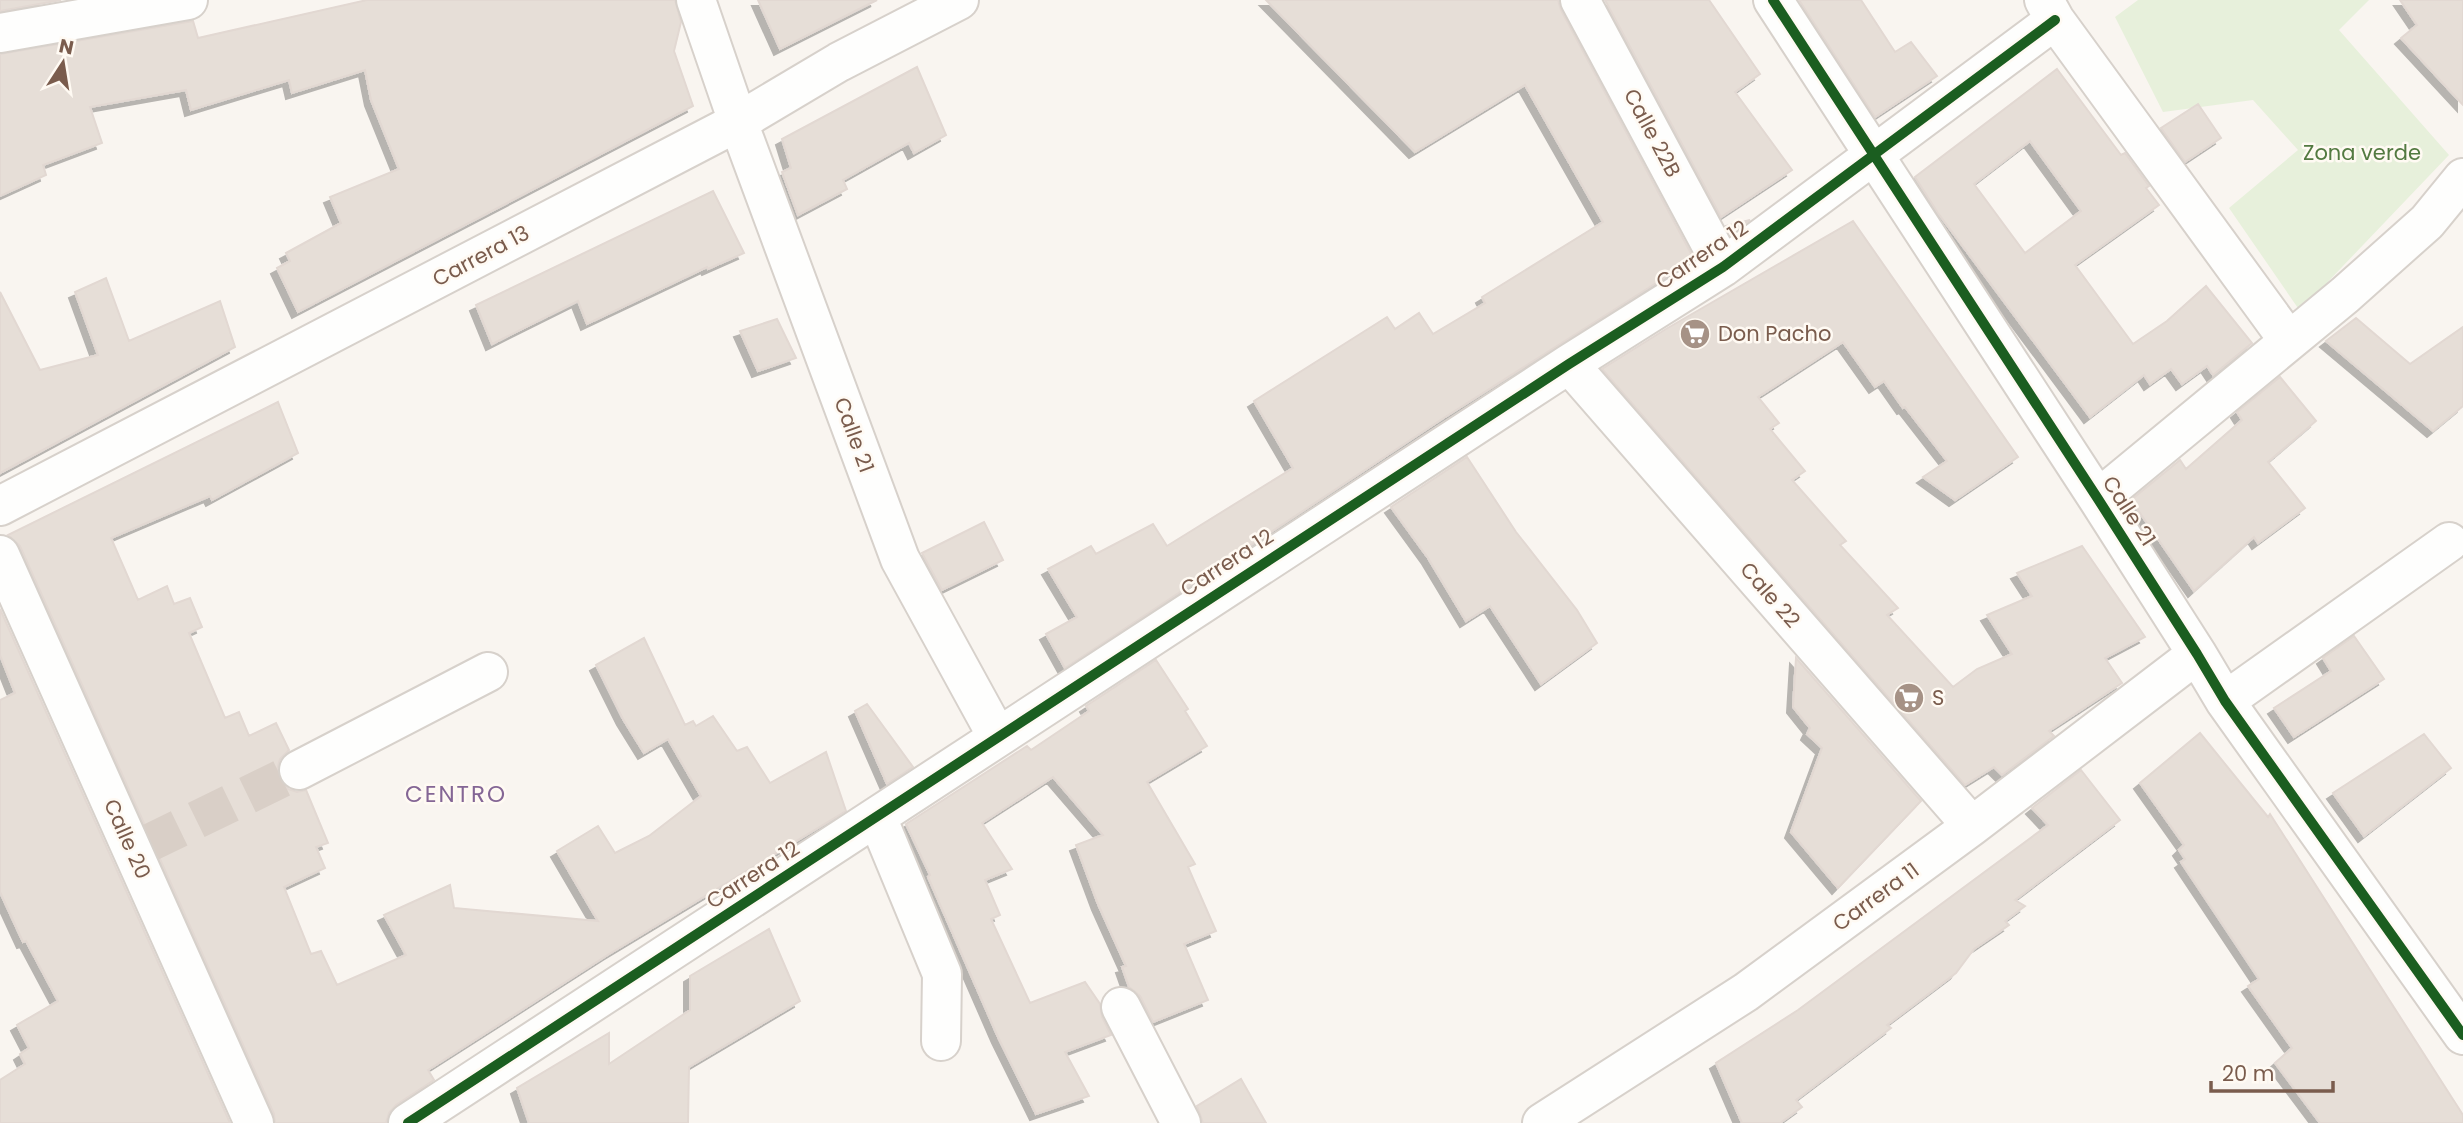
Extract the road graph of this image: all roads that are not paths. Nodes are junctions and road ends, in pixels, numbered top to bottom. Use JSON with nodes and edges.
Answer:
{"nodes":[{"id":1,"x":188,"y":0,"type":"edge"},
{"id":2,"x":696,"y":0,"type":"edge"},
{"id":3,"x":959,"y":0,"type":"edge"},
{"id":4,"x":1580,"y":0,"type":"edge"},
{"id":5,"x":1773,"y":0,"type":"edge"},
{"id":6,"x":2050,"y":10,"type":"edge"},
{"id":7,"x":0,"y":33,"type":"edge"},
{"id":8,"x":737,"y":122,"type":"junction"},
{"id":9,"x":1875,"y":154,"type":"junction"},
{"id":10,"x":2463,"y":178,"type":"edge"},
{"id":11,"x":1723,"y":267,"type":"junction"},
{"id":12,"x":2289,"y":341,"type":"junction"},
{"id":13,"x":1569,"y":364,"type":"junction"},
{"id":14,"x":2098,"y":499,"type":"junction"},
{"id":15,"x":0,"y":506,"type":"edge"},
{"id":16,"x":2449,"y":542,"type":"dead end"},
{"id":17,"x":0,"y":555,"type":"edge"},
{"id":18,"x":2197,"y":654,"type":"junction"},
{"id":19,"x":488,"y":672,"type":"dead end"},
{"id":20,"x":2225,"y":701,"type":"junction"},
{"id":21,"x":997,"y":736,"type":"junction"},
{"id":22,"x":299,"y":770,"type":"tunnel mouth"},
{"id":23,"x":877,"y":817,"type":"junction"},
{"id":24,"x":1972,"y":826,"type":"junction"},
{"id":25,"x":1121,"y":1007,"type":"dead end"},
{"id":26,"x":2463,"y":1035,"type":"edge"},
{"id":27,"x":941,"y":1041,"type":"dead end"},
{"id":28,"x":254,"y":1123,"type":"edge"},
{"id":29,"x":408,"y":1123,"type":"edge"},
{"id":30,"x":1181,"y":1123,"type":"edge"},
{"id":31,"x":1542,"y":1123,"type":"edge"}],
"edges":[{"from":1,"to":7,"type":"street"},
{"from":2,"to":8,"type":"street","name":"Calle 21"},
{"from":3,"to":8,"type":"street","name":"Carrera 13"},
{"from":4,"to":11,"type":"street","name":"Calle 22B"},
{"from":5,"to":9,"type":"street","name":"Calle 21"},
{"from":6,"to":9,"type":"street","name":"Carrera 12"},
{"from":6,"to":12,"type":"street"},
{"from":8,"to":15,"type":"street","name":"Carrera 13"},
{"from":8,"to":21,"type":"street","name":"Calle 21"},
{"from":9,"to":11,"type":"street","name":"Carrera 12"},
{"from":9,"to":14,"type":"street","name":"Calle 21"},
{"from":10,"to":12,"type":"street"},
{"from":11,"to":13,"type":"street","name":"Carrera 12"},
{"from":12,"to":14,"type":"street"},
{"from":13,"to":21,"type":"street","name":"Carrera 12"},
{"from":13,"to":24,"type":"street","name":"Cale 22"},
{"from":14,"to":18,"type":"street","name":"Calle 21"},
{"from":16,"to":20,"type":"street"},
{"from":17,"to":28,"type":"street","name":"Calle 20"},
{"from":18,"to":20,"type":"street","name":"Calle 21"},
{"from":18,"to":24,"type":"street","name":"Carrera 11"},
{"from":19,"to":22,"type":"street"},
{"from":20,"to":26,"type":"street","name":"Calle 21"},
{"from":21,"to":23,"type":"street","name":"Carrera 12"},
{"from":23,"to":27,"type":"street"},
{"from":23,"to":29,"type":"street","name":"Carrera 12"},
{"from":24,"to":31,"type":"street","name":"Carrera 11"},
{"from":25,"to":30,"type":"street"}]}
